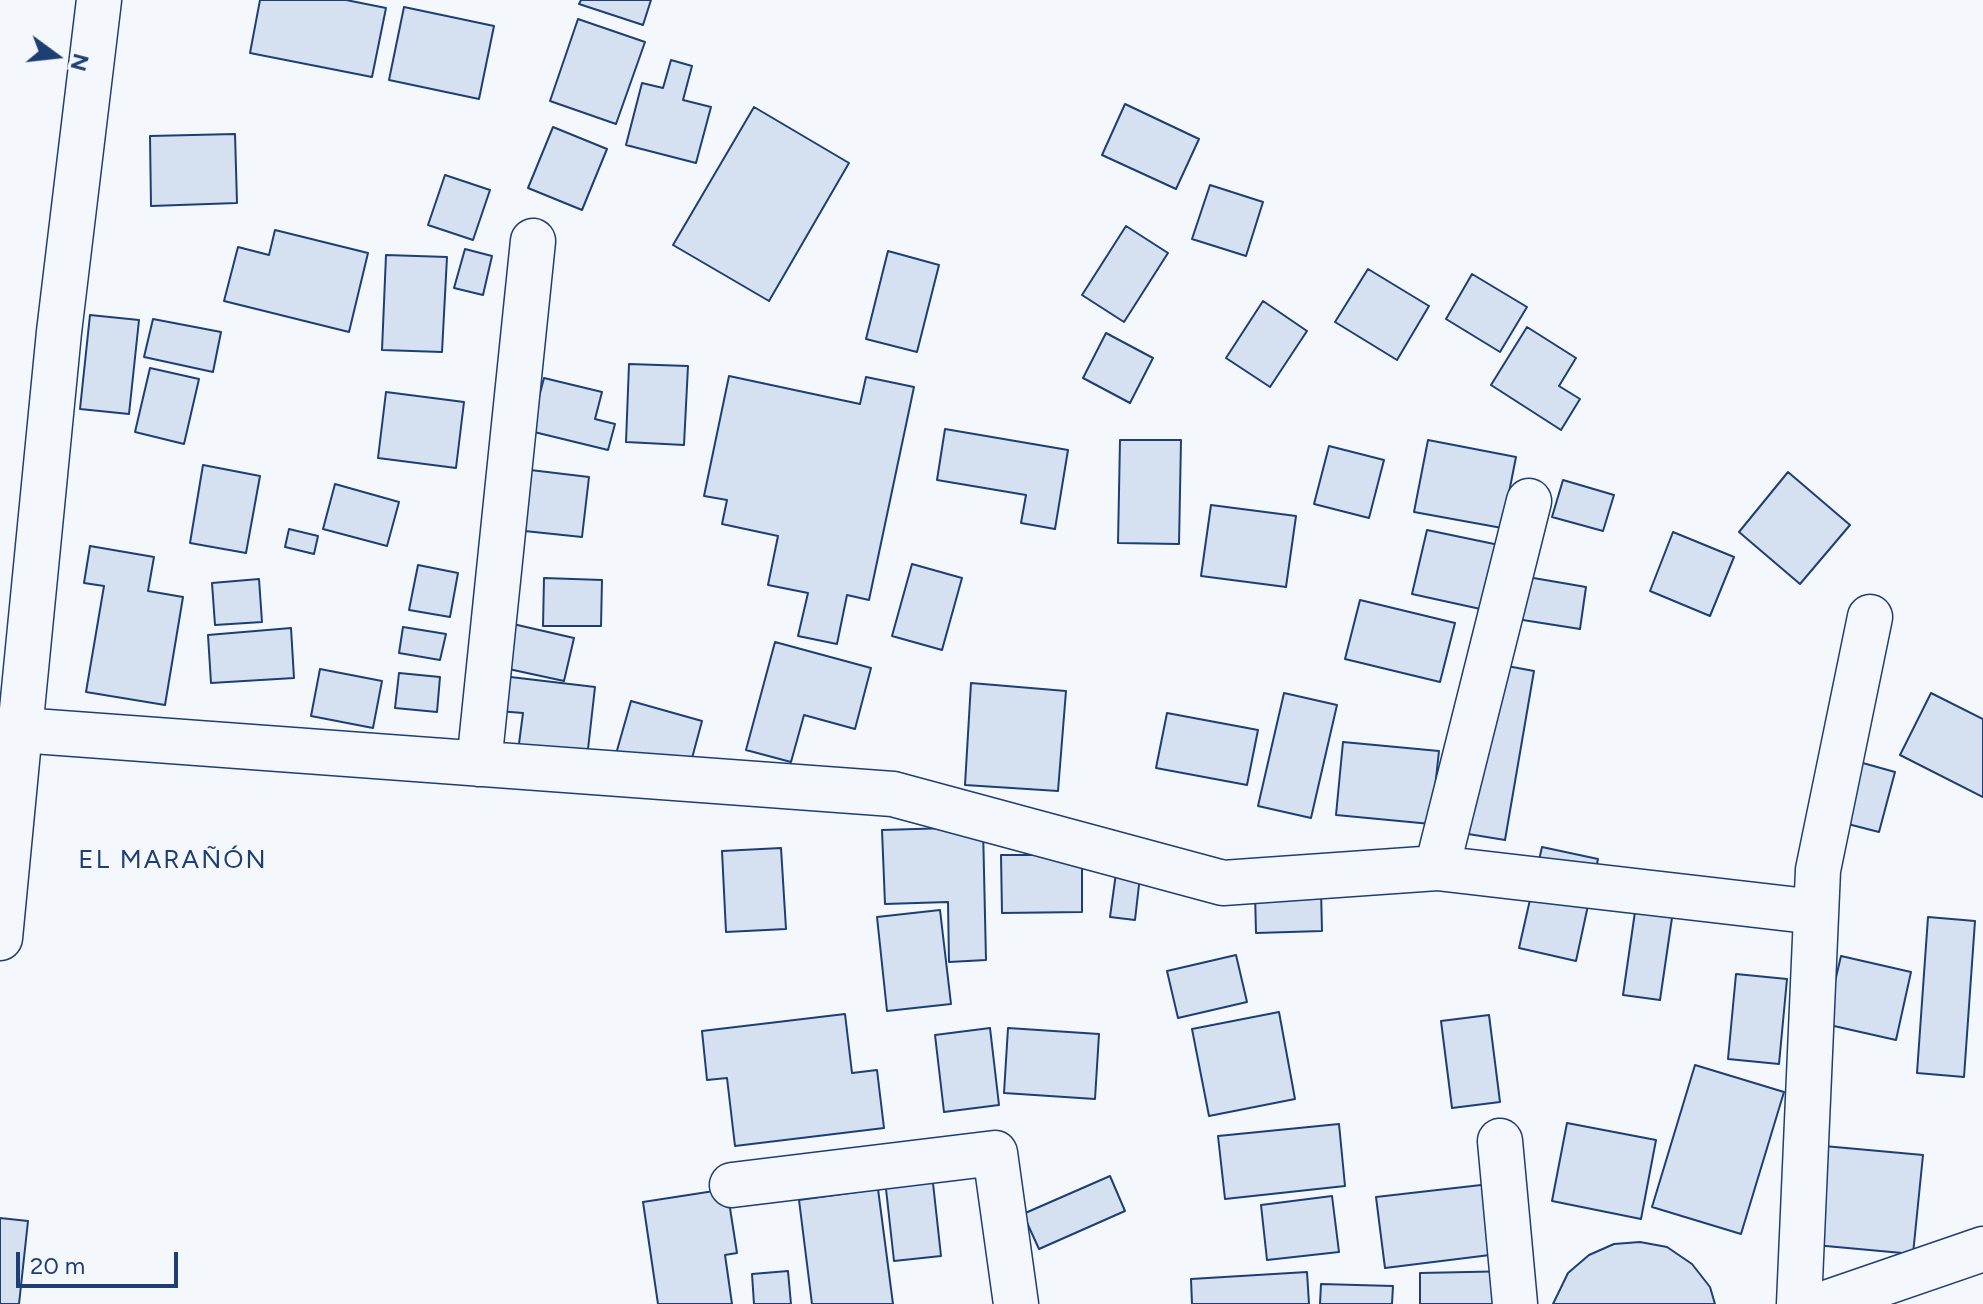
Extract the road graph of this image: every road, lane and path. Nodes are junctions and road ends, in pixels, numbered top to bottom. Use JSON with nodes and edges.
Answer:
{"nodes":[{"id":1,"x":99,"y":0,"type":"edge"},
{"id":2,"x":533,"y":241,"type":"dead end"},
{"id":3,"x":1529,"y":501,"type":"dead end"},
{"id":4,"x":1870,"y":617,"type":"dead end"},
{"id":5,"x":20,"y":730,"type":"junction"},
{"id":6,"x":479,"y":764,"type":"junction"},
{"id":7,"x":1437,"y":868,"type":"junction"},
{"id":8,"x":1816,"y":912,"type":"junction"},
{"id":9,"x":0,"y":938,"type":"edge"},
{"id":10,"x":1500,"y":1141,"type":"dead end"},
{"id":11,"x":732,"y":1185,"type":"dead end"},
{"id":12,"x":1983,"y":1249,"type":"edge"},
{"id":13,"x":1016,"y":1304,"type":"edge"},
{"id":14,"x":1515,"y":1304,"type":"edge"},
{"id":15,"x":1799,"y":1304,"type":"edge"},
{"id":16,"x":1823,"y":1304,"type":"edge"}],
"edges":[{"from":1,"to":5,"type":"street"},
{"from":2,"to":6,"type":"street"},
{"from":3,"to":7,"type":"street"},
{"from":4,"to":8,"type":"street"},
{"from":5,"to":6,"type":"street"},
{"from":5,"to":9,"type":"street"},
{"from":6,"to":7,"type":"street"},
{"from":7,"to":8,"type":"street"},
{"from":8,"to":15,"type":"street"},
{"from":10,"to":14,"type":"street"},
{"from":11,"to":13,"type":"street"},
{"from":12,"to":16,"type":"street"}]}
